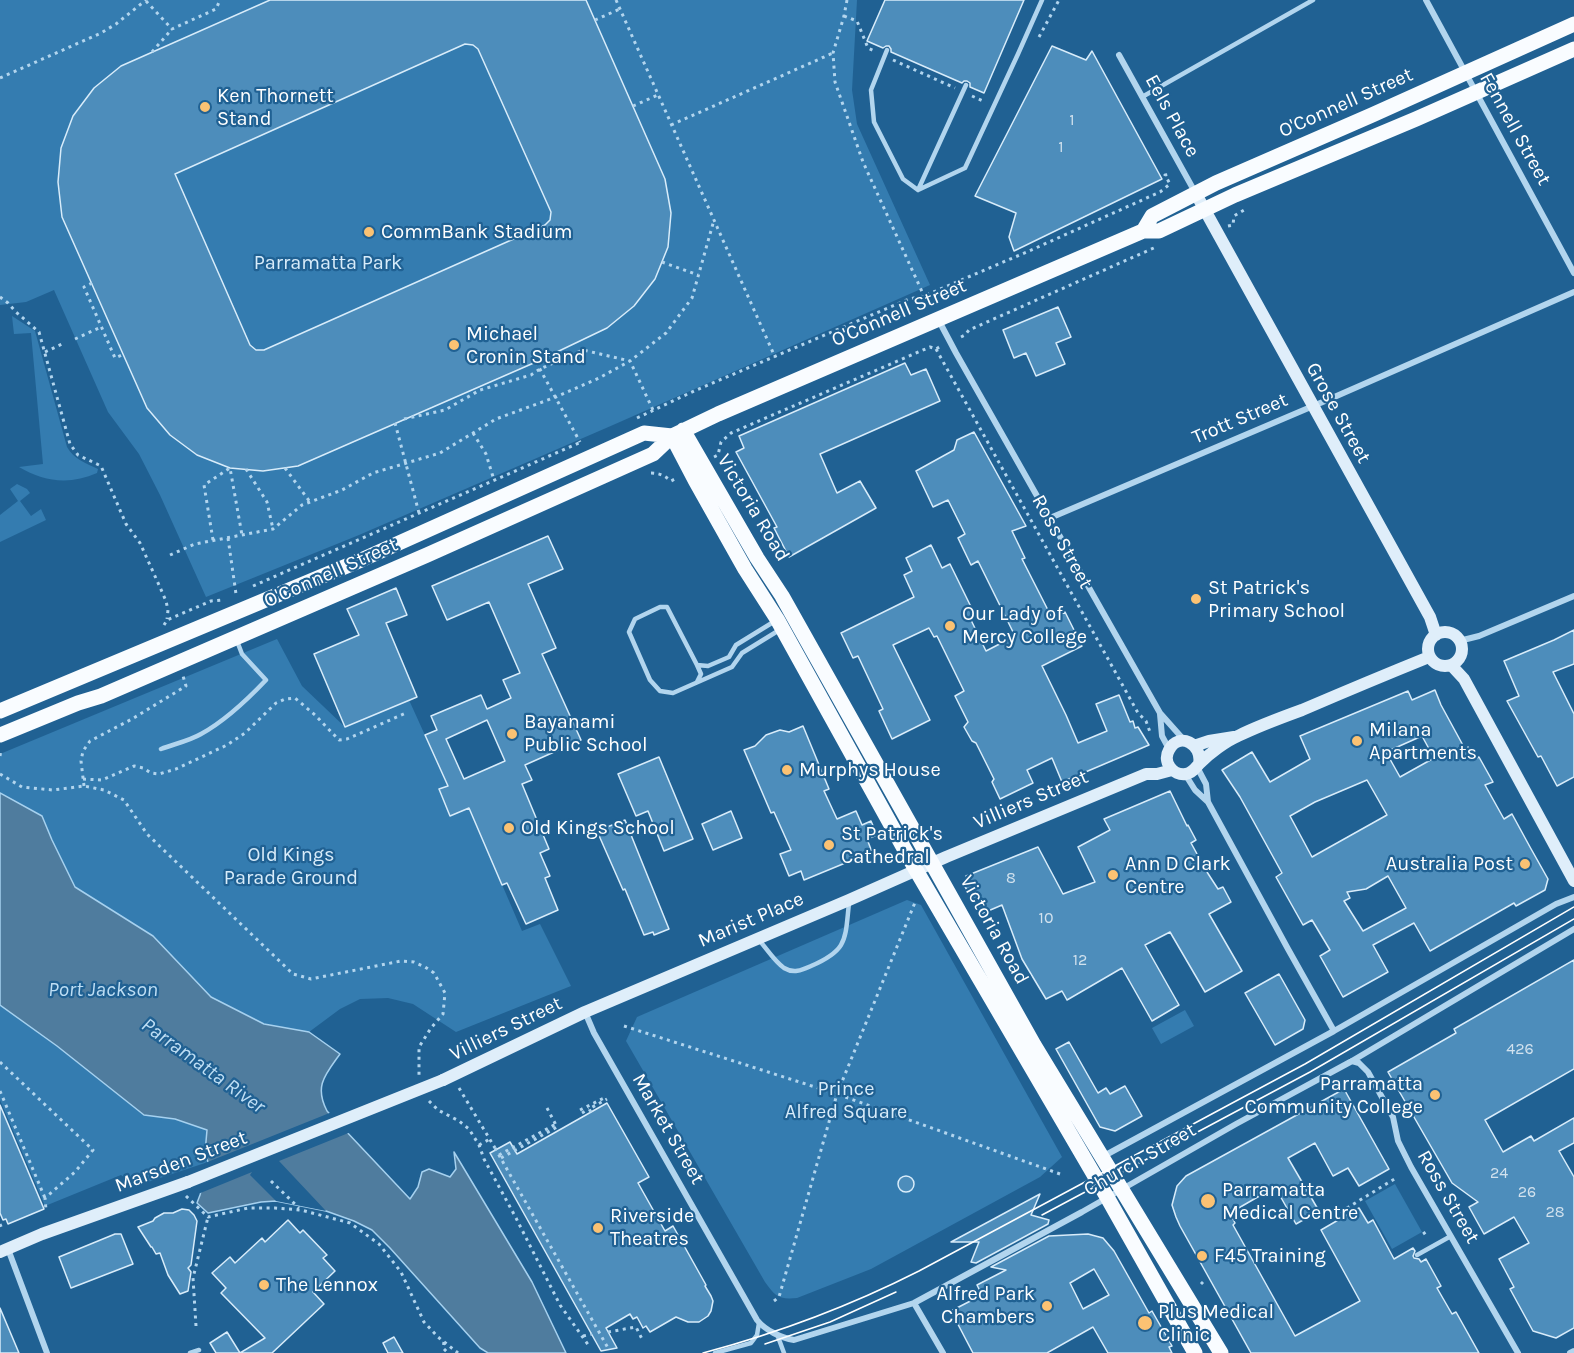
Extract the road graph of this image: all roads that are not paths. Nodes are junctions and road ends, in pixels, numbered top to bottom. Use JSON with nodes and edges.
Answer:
{"nodes":[{"id":1,"x":1042,"y":0,"type":"edge"},
{"id":2,"x":1313,"y":0,"type":"edge"},
{"id":3,"x":1426,"y":0,"type":"edge"},
{"id":4,"x":1574,"y":24,"type":"edge"},
{"id":5,"x":1574,"y":49,"type":"edge"},
{"id":6,"x":886,"y":53,"type":"road end"},
{"id":7,"x":1119,"y":55,"type":"dead end"},
{"id":8,"x":1465,"y":73,"type":"junction"},
{"id":9,"x":966,"y":85,"type":"dead end"},
{"id":10,"x":1476,"y":92,"type":"junction"},
{"id":11,"x":1142,"y":97,"type":"junction"},
{"id":12,"x":918,"y":190,"type":"junction"},
{"id":13,"x":1196,"y":194,"type":"junction"},
{"id":14,"x":1205,"y":209,"type":"junction"},
{"id":15,"x":1143,"y":231,"type":"junction"},
{"id":16,"x":1574,"y":273,"type":"edge"},
{"id":17,"x":1574,"y":292,"type":"edge"},
{"id":18,"x":938,"y":319,"type":"junction"},
{"id":19,"x":1312,"y":406,"type":"junction"},
{"id":20,"x":678,"y":433,"type":"junction"},
{"id":21,"x":1050,"y":518,"type":"junction"},
{"id":22,"x":1574,"y":596,"type":"edge"},
{"id":23,"x":780,"y":623,"type":"junction"},
{"id":24,"x":1436,"y":635,"type":"junction"},
{"id":25,"x":236,"y":638,"type":"junction"},
{"id":26,"x":1459,"y":641,"type":"junction"},
{"id":27,"x":1430,"y":657,"type":"junction"},
{"id":28,"x":697,"y":665,"type":"junction"},
{"id":29,"x":1450,"y":665,"type":"junction"},
{"id":30,"x":697,"y":682,"type":"junction"},
{"id":31,"x":0,"y":711,"type":"edge"},
{"id":32,"x":1160,"y":713,"type":"junction"},
{"id":33,"x":1236,"y":737,"type":"junction"},
{"id":34,"x":0,"y":742,"type":"edge"},
{"id":35,"x":1190,"y":743,"type":"junction"},
{"id":36,"x":161,"y":749,"type":"dead end"},
{"id":37,"x":1168,"y":753,"type":"junction"},
{"id":38,"x":1198,"y":766,"type":"junction"},
{"id":39,"x":1172,"y":770,"type":"junction"},
{"id":40,"x":1146,"y":774,"type":"junction"},
{"id":41,"x":1185,"y":774,"type":"junction"},
{"id":42,"x":1208,"y":802,"type":"junction"},
{"id":43,"x":932,"y":863,"type":"junction"},
{"id":44,"x":916,"y":870,"type":"junction"},
{"id":45,"x":1574,"y":881,"type":"edge"},
{"id":46,"x":1574,"y":897,"type":"edge"},
{"id":47,"x":849,"y":900,"type":"junction"},
{"id":48,"x":1574,"y":929,"type":"edge"},
{"id":49,"x":758,"y":939,"type":"junction"},
{"id":50,"x":585,"y":1012,"type":"junction"},
{"id":51,"x":1334,"y":1031,"type":"junction"},
{"id":52,"x":1352,"y":1061,"type":"junction"},
{"id":53,"x":443,"y":1080,"type":"joint"},
{"id":54,"x":1102,"y":1157,"type":"junction"},
{"id":55,"x":1114,"y":1194,"type":"junction"},
{"id":56,"x":1451,"y":1236,"type":"junction"},
{"id":57,"x":4,"y":1250,"type":"edge"},
{"id":58,"x":1417,"y":1255,"type":"dead end"},
{"id":59,"x":914,"y":1303,"type":"junction"},
{"id":60,"x":759,"y":1323,"type":"junction"},
{"id":61,"x":777,"y":1334,"type":"junction"},
{"id":62,"x":199,"y":1350,"type":"dead end"},
{"id":63,"x":47,"y":1353,"type":"edge"},
{"id":64,"x":190,"y":1353,"type":"edge"},
{"id":65,"x":715,"y":1353,"type":"edge"},
{"id":66,"x":784,"y":1353,"type":"edge"},
{"id":67,"x":943,"y":1353,"type":"edge"},
{"id":68,"x":1194,"y":1353,"type":"edge"},
{"id":69,"x":1221,"y":1353,"type":"edge"},
{"id":70,"x":1518,"y":1353,"type":"edge"}],
"edges":[{"from":1,"to":12,"type":"lane"},
{"from":2,"to":11,"type":"lane"},
{"from":3,"to":8,"type":"street","name":"Fennell Street"},
{"from":4,"to":8,"type":"main road","name":"O'Connell Street"},
{"from":5,"to":10,"type":"main road","name":"O'Connell Street"},
{"from":6,"to":12,"type":"lane"},
{"from":7,"to":11,"type":"street","name":"Eels Place"},
{"from":8,"to":10,"type":"street","name":"Fennell Street"},
{"from":8,"to":13,"type":"main road","name":"O'Connell Street"},
{"from":9,"to":12,"type":"lane"},
{"from":10,"to":14,"type":"main road","name":"O'Connell Street"},
{"from":10,"to":16,"type":"street","name":"Fennell Street"},
{"from":11,"to":13,"type":"street","name":"Eels Place"},
{"from":13,"to":14,"type":"street","name":"Grose Street"},
{"from":13,"to":15,"type":"main road","name":"O'Connell Street"},
{"from":14,"to":15,"type":"main road","name":"O'Connell Street"},
{"from":14,"to":19,"type":"street","name":"Grose Street"},
{"from":15,"to":18,"type":"main road","name":"O'Connell Street"},
{"from":17,"to":19,"type":"street","name":"Trott Street"},
{"from":18,"to":20,"type":"main road","name":"O'Connell Street"},
{"from":18,"to":21,"type":"street","name":"Ross Street"},
{"from":19,"to":21,"type":"street","name":"Trott Street"},
{"from":19,"to":24,"type":"street","name":"Grose Street"},
{"from":20,"to":23,"type":"main road","name":"Victoria Road"},
{"from":20,"to":25,"type":"main road","name":"O'Connell Street"},
{"from":20,"to":31,"type":"main road","name":"O'Connell Street"},
{"from":20,"to":43,"type":"main road","name":"Victoria Road"},
{"from":21,"to":32,"type":"street","name":"Ross Street"},
{"from":22,"to":26,"type":"street"},
{"from":23,"to":28,"type":"lane"},
{"from":23,"to":30,"type":"lane"},
{"from":23,"to":44,"type":"main road","name":"Victoria Road"},
{"from":24,"to":26,"type":"street"},
{"from":24,"to":27,"type":"street"},
{"from":25,"to":34,"type":"main road","name":"O'Connell Street"},
{"from":25,"to":36,"type":"lane"},
{"from":26,"to":29,"type":"street"},
{"from":27,"to":29,"type":"street"},
{"from":27,"to":33,"type":"street"},
{"from":28,"to":30,"type":"lane"},
{"from":28,"to":30,"type":"lane"},
{"from":29,"to":45,"type":"street"},
{"from":32,"to":35,"type":"street"},
{"from":32,"to":37,"type":"street"},
{"from":33,"to":35,"type":"street"},
{"from":33,"to":38,"type":"street"},
{"from":35,"to":37,"type":"street"},
{"from":35,"to":38,"type":"street"},
{"from":37,"to":39,"type":"street"},
{"from":37,"to":40,"type":"street"},
{"from":38,"to":41,"type":"street"},
{"from":38,"to":42,"type":"street"},
{"from":39,"to":40,"type":"street"},
{"from":39,"to":41,"type":"street"},
{"from":40,"to":43,"type":"street","name":"Villiers Street"},
{"from":41,"to":42,"type":"street"},
{"from":42,"to":51,"type":"street"},
{"from":43,"to":44,"type":"street","name":"Marist Place"},
{"from":43,"to":54,"type":"main road","name":"Victoria Road"},
{"from":44,"to":47,"type":"street","name":"Marist Place"},
{"from":44,"to":55,"type":"main road","name":"Victoria Road"},
{"from":46,"to":51,"type":"street","name":"Church Street"},
{"from":47,"to":49,"type":"street","name":"Marist Place"},
{"from":47,"to":49,"type":"lane"},
{"from":48,"to":52,"type":"street","name":"Church Street"},
{"from":49,"to":50,"type":"street","name":"Marist Place"},
{"from":50,"to":53,"type":"street","name":"Villiers Street"},
{"from":50,"to":60,"type":"street","name":"Market Street"},
{"from":51,"to":54,"type":"street","name":"Church Street"},
{"from":52,"to":55,"type":"street","name":"Church Street"},
{"from":52,"to":56,"type":"street","name":"Ross Street"},
{"from":53,"to":57,"type":"street","name":"Marsden Street","bridge":true},
{"from":54,"to":55,"type":"main road","name":"Victoria Road"},
{"from":55,"to":59,"type":"street","name":"Church Street"},
{"from":55,"to":68,"type":"main road","name":"Victoria Road"},
{"from":55,"to":69,"type":"main road","name":"Victoria Road"},
{"from":56,"to":58,"type":"lane"},
{"from":56,"to":70,"type":"street","name":"Ross Street"},
{"from":57,"to":63,"type":"street"},
{"from":59,"to":61,"type":"street","name":"Church Street"},
{"from":59,"to":67,"type":"street"},
{"from":60,"to":61,"type":"street","name":"Church Street"},
{"from":60,"to":65,"type":"lane"},
{"from":61,"to":66,"type":"lane"},
{"from":62,"to":64,"type":"lane"}]}
